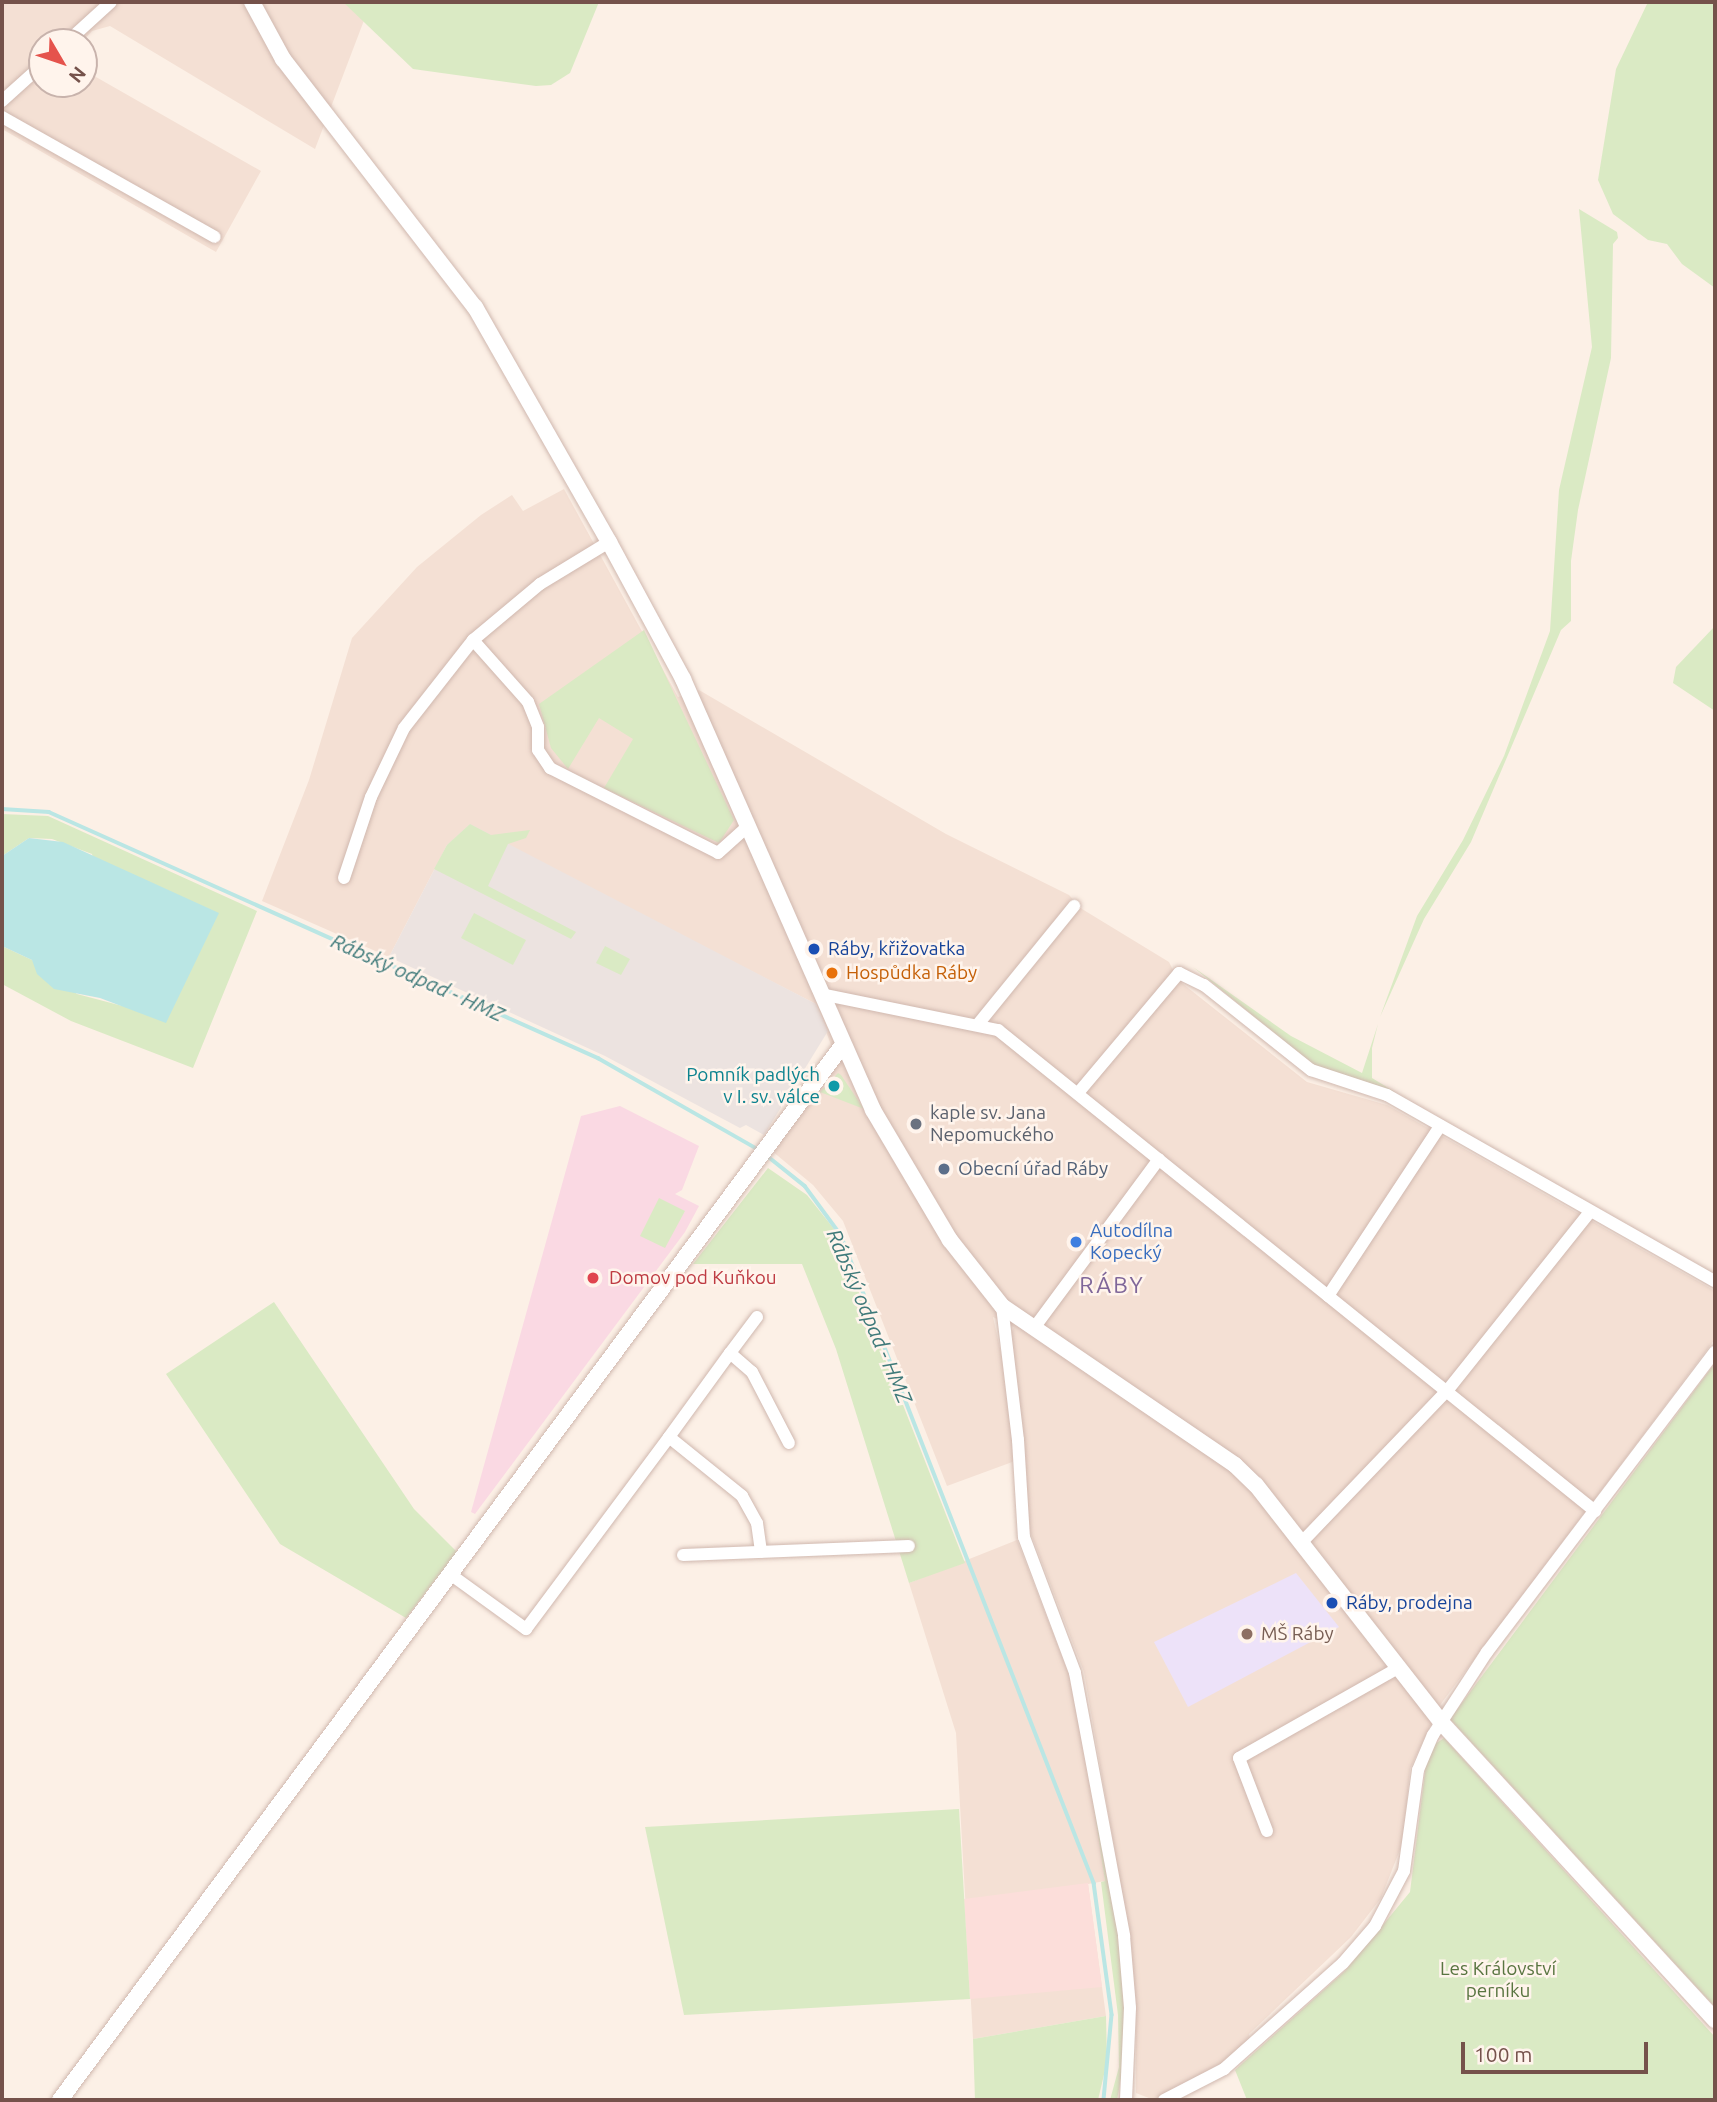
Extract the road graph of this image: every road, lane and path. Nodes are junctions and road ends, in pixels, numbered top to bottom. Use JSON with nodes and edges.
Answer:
{"nodes":[{"id":1,"x":111,"y":2,"type":"edge"},
{"id":2,"x":252,"y":2,"type":"edge"},
{"id":3,"x":82,"y":28,"type":"edge"},
{"id":4,"x":28,"y":78,"type":"edge"},
{"id":5,"x":2,"y":101,"type":"edge"},
{"id":6,"x":2,"y":117,"type":"edge"},
{"id":7,"x":215,"y":237,"type":"dead end"},
{"id":8,"x":609,"y":542,"type":"junction"},
{"id":9,"x":472,"y":640,"type":"junction"},
{"id":10,"x":748,"y":826,"type":"junction"},
{"id":11,"x":344,"y":878,"type":"dead end"},
{"id":12,"x":1074,"y":906,"type":"dead end"},
{"id":13,"x":821,"y":994,"type":"junction"},
{"id":14,"x":979,"y":1023,"type":"junction"},
{"id":15,"x":842,"y":1046,"type":"junction"},
{"id":16,"x":1078,"y":1093,"type":"junction"},
{"id":17,"x":1440,"y":1126,"type":"junction"},
{"id":18,"x":1159,"y":1159,"type":"junction"},
{"id":19,"x":1590,"y":1212,"type":"junction"},
{"id":20,"x":1715,"y":1281,"type":"edge"},
{"id":21,"x":1328,"y":1296,"type":"junction"},
{"id":22,"x":1002,"y":1306,"type":"junction"},
{"id":23,"x":757,"y":1317,"type":"dead end"},
{"id":24,"x":1034,"y":1328,"type":"junction"},
{"id":25,"x":1715,"y":1352,"type":"edge"},
{"id":26,"x":730,"y":1353,"type":"junction"},
{"id":27,"x":1447,"y":1391,"type":"junction"},
{"id":28,"x":669,"y":1437,"type":"junction"},
{"id":29,"x":789,"y":1443,"type":"dead end"},
{"id":30,"x":1595,"y":1511,"type":"junction"},
{"id":31,"x":1301,"y":1543,"type":"junction"},
{"id":32,"x":909,"y":1546,"type":"dead end"},
{"id":33,"x":761,"y":1552,"type":"junction"},
{"id":34,"x":683,"y":1555,"type":"dead end"},
{"id":35,"x":450,"y":1574,"type":"junction"},
{"id":36,"x":1398,"y":1668,"type":"junction"},
{"id":37,"x":1441,"y":1722,"type":"junction"},
{"id":38,"x":1267,"y":1831,"type":"dead end"},
{"id":39,"x":1715,"y":2020,"type":"edge"},
{"id":40,"x":60,"y":2100,"type":"edge"},
{"id":41,"x":1126,"y":2100,"type":"edge"},
{"id":42,"x":1164,"y":2100,"type":"edge"}],
"edges":[{"from":1,"to":3,"type":"street"},
{"from":2,"to":8,"type":"street"},
{"from":4,"to":5,"type":"street"},
{"from":6,"to":7,"type":"street"},
{"from":8,"to":9,"type":"street"},
{"from":8,"to":10,"type":"street"},
{"from":9,"to":10,"type":"street"},
{"from":9,"to":11,"type":"street"},
{"from":10,"to":13,"type":"street"},
{"from":12,"to":14,"type":"street"},
{"from":13,"to":14,"type":"street"},
{"from":13,"to":15,"type":"street"},
{"from":14,"to":16,"type":"street"},
{"from":15,"to":22,"type":"street"},
{"from":15,"to":35,"type":"street"},
{"from":16,"to":17,"type":"street"},
{"from":16,"to":18,"type":"street"},
{"from":17,"to":19,"type":"street"},
{"from":17,"to":21,"type":"street"},
{"from":18,"to":21,"type":"street"},
{"from":18,"to":24,"type":"street"},
{"from":19,"to":20,"type":"street"},
{"from":19,"to":27,"type":"street"},
{"from":21,"to":27,"type":"street"},
{"from":22,"to":24,"type":"street"},
{"from":22,"to":41,"type":"street"},
{"from":23,"to":26,"type":"street"},
{"from":24,"to":31,"type":"street"},
{"from":25,"to":30,"type":"street"},
{"from":26,"to":28,"type":"street"},
{"from":26,"to":29,"type":"street"},
{"from":27,"to":30,"type":"street"},
{"from":27,"to":31,"type":"street"},
{"from":28,"to":33,"type":"street"},
{"from":28,"to":35,"type":"street"},
{"from":30,"to":37,"type":"street"},
{"from":31,"to":36,"type":"street"},
{"from":32,"to":33,"type":"street"},
{"from":33,"to":34,"type":"street"},
{"from":35,"to":40,"type":"street"},
{"from":36,"to":37,"type":"street"},
{"from":36,"to":38,"type":"street"},
{"from":37,"to":39,"type":"street"},
{"from":37,"to":42,"type":"street"}]}
